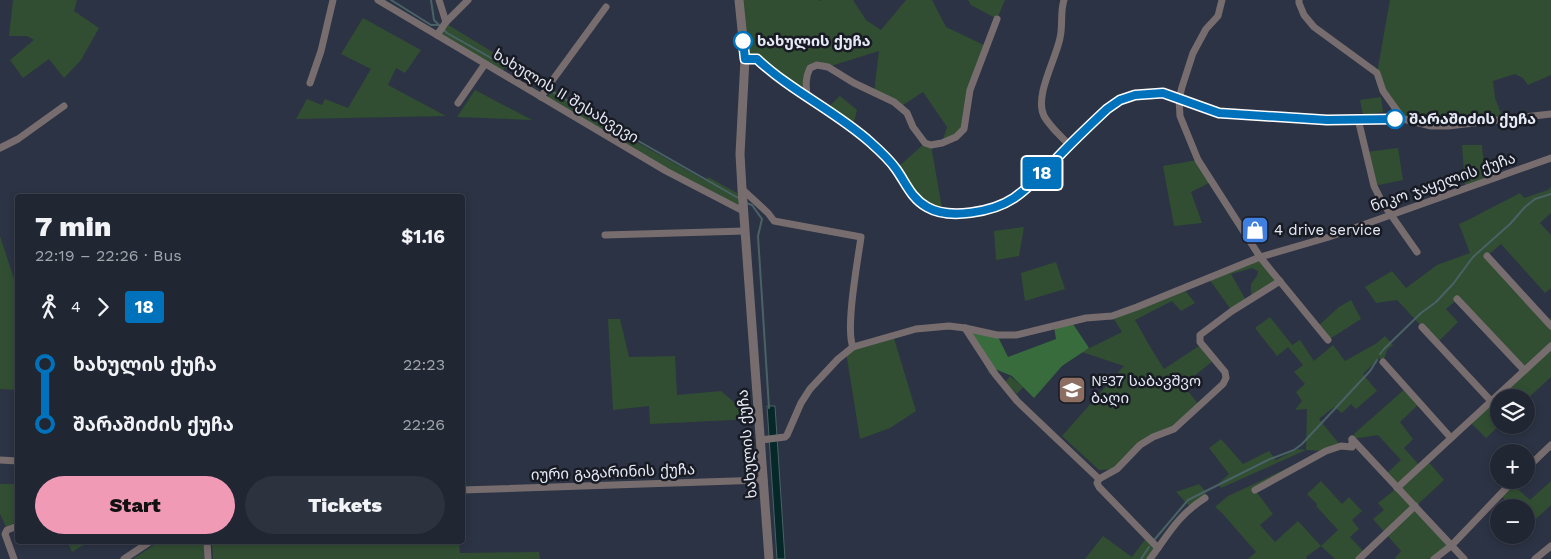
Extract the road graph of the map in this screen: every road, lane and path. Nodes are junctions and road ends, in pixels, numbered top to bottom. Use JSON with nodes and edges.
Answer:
{"nodes":[{"id":1,"x":333,"y":0,"type":"edge"},
{"id":2,"x":378,"y":0,"type":"edge"},
{"id":3,"x":439,"y":0,"type":"edge"},
{"id":4,"x":468,"y":0,"type":"edge"},
{"id":5,"x":739,"y":0,"type":"edge"},
{"id":6,"x":1064,"y":0,"type":"edge"},
{"id":7,"x":1222,"y":0,"type":"edge"},
{"id":8,"x":1299,"y":0,"type":"edge"},
{"id":9,"x":606,"y":7,"type":"dead end"},
{"id":10,"x":997,"y":19,"type":"dead end"},
{"id":11,"x":445,"y":23,"type":"junction"},
{"id":12,"x":437,"y":35,"type":"junction"},
{"id":13,"x":745,"y":59,"type":"junction"},
{"id":14,"x":486,"y":64,"type":"junction"},
{"id":15,"x":310,"y":83,"type":"dead end"},
{"id":16,"x":545,"y":91,"type":"junction"},
{"id":17,"x":807,"y":96,"type":"junction"},
{"id":18,"x":1179,"y":99,"type":"junction"},
{"id":19,"x":458,"y":103,"type":"dead end"},
{"id":20,"x":64,"y":106,"type":"dead end"},
{"id":21,"x":1551,"y":114,"type":"edge"},
{"id":22,"x":1358,"y":119,"type":"junction"},
{"id":23,"x":1404,"y":119,"type":"junction"},
{"id":24,"x":1069,"y":145,"type":"junction"},
{"id":25,"x":0,"y":148,"type":"edge"},
{"id":26,"x":1551,"y":158,"type":"edge"},
{"id":27,"x":742,"y":192,"type":"junction"},
{"id":28,"x":743,"y":210,"type":"junction"},
{"id":29,"x":1390,"y":214,"type":"junction"},
{"id":30,"x":745,"y":231,"type":"junction"},
{"id":31,"x":604,"y":236,"type":"dead end"},
{"id":32,"x":1417,"y":252,"type":"dead end"},
{"id":33,"x":1487,"y":256,"type":"dead end"},
{"id":34,"x":1260,"y":257,"type":"junction"},
{"id":35,"x":1280,"y":281,"type":"junction"},
{"id":36,"x":1458,"y":299,"type":"dead end"},
{"id":37,"x":1551,"y":326,"type":"edge"},
{"id":38,"x":1422,"y":327,"type":"dead end"},
{"id":39,"x":965,"y":328,"type":"junction"},
{"id":40,"x":1328,"y":340,"type":"dead end"},
{"id":41,"x":1551,"y":346,"type":"edge"},
{"id":42,"x":853,"y":347,"type":"junction"},
{"id":43,"x":1383,"y":362,"type":"dead end"},
{"id":44,"x":1524,"y":370,"type":"junction"},
{"id":45,"x":1504,"y":389,"type":"edge"},
{"id":46,"x":1490,"y":400,"type":"edge"},
{"id":47,"x":1490,"y":402,"type":"edge"},
{"id":48,"x":1451,"y":438,"type":"junction"},
{"id":49,"x":761,"y":440,"type":"junction"},
{"id":50,"x":1551,"y":445,"type":"edge"},
{"id":51,"x":0,"y":460,"type":"edge"},
{"id":52,"x":1535,"y":460,"type":"edge"},
{"id":53,"x":15,"y":462,"type":"edge"},
{"id":54,"x":1099,"y":479,"type":"junction"},
{"id":55,"x":764,"y":480,"type":"junction"},
{"id":56,"x":1397,"y":488,"type":"junction"},
{"id":57,"x":1505,"y":489,"type":"edge"},
{"id":58,"x":465,"y":490,"type":"edge"},
{"id":59,"x":1255,"y":490,"type":"dead end"},
{"id":60,"x":1205,"y":498,"type":"dead end"},
{"id":61,"x":1415,"y":506,"type":"junction"},
{"id":62,"x":15,"y":527,"type":"edge"},
{"id":63,"x":146,"y":544,"type":"edge"},
{"id":64,"x":207,"y":544,"type":"edge"},
{"id":65,"x":1451,"y":546,"type":"junction"},
{"id":66,"x":1551,"y":546,"type":"edge"},
{"id":67,"x":1158,"y":548,"type":"junction"},
{"id":68,"x":14,"y":559,"type":"edge"},
{"id":69,"x":124,"y":559,"type":"edge"},
{"id":70,"x":208,"y":559,"type":"edge"},
{"id":71,"x":769,"y":559,"type":"edge"},
{"id":72,"x":1150,"y":559,"type":"edge"},
{"id":73,"x":1359,"y":559,"type":"edge"},
{"id":74,"x":1434,"y":559,"type":"edge"},
{"id":75,"x":1464,"y":559,"type":"edge"},
{"id":76,"x":1535,"y":559,"type":"edge"}],
"edges":[{"from":1,"to":15,"type":"street"},
{"from":2,"to":12,"type":"street","name":"ხახულის II შესახვევი"},
{"from":3,"to":11,"type":"street"},
{"from":4,"to":11,"type":"street"},
{"from":5,"to":13,"type":"street"},
{"from":6,"to":24,"type":"street"},
{"from":7,"to":18,"type":"street"},
{"from":8,"to":23,"type":"street"},
{"from":9,"to":16,"type":"street"},
{"from":10,"to":17,"type":"street"},
{"from":11,"to":12,"type":"street"},
{"from":12,"to":14,"type":"street","name":"ხახულის II შესახვევი"},
{"from":13,"to":17,"type":"street"},
{"from":13,"to":27,"type":"street"},
{"from":14,"to":16,"type":"street","name":"ხახულის II შესახვევი"},
{"from":14,"to":19,"type":"street"},
{"from":16,"to":28,"type":"street","name":"ხახულის II შესახვევი"},
{"from":17,"to":24,"type":"street"},
{"from":18,"to":22,"type":"street"},
{"from":18,"to":24,"type":"street"},
{"from":18,"to":34,"type":"street"},
{"from":20,"to":25,"type":"street"},
{"from":21,"to":23,"type":"street"},
{"from":22,"to":23,"type":"street"},
{"from":22,"to":29,"type":"street"},
{"from":26,"to":29,"type":"street","name":"ნიკო ჯაყელის ქუჩა"},
{"from":27,"to":28,"type":"street","name":"ხახულის ქუჩა"},
{"from":27,"to":42,"type":"street"},
{"from":28,"to":30,"type":"street","name":"ხახულის ქუჩა"},
{"from":29,"to":32,"type":"street"},
{"from":29,"to":34,"type":"street","name":"ნიკო ჯაყელის ქუჩა"},
{"from":30,"to":31,"type":"street"},
{"from":30,"to":49,"type":"street","name":"ხახულის ქუჩა"},
{"from":33,"to":37,"type":"street"},
{"from":34,"to":35,"type":"street"},
{"from":34,"to":39,"type":"street","name":"ნიკო ჯაყელის ქუჩა"},
{"from":35,"to":40,"type":"street"},
{"from":35,"to":54,"type":"street"},
{"from":36,"to":44,"type":"street"},
{"from":38,"to":46,"type":"street"},
{"from":39,"to":42,"type":"street","name":"ნიკო ჯაყელის ქუჩა"},
{"from":39,"to":54,"type":"street"},
{"from":41,"to":44,"type":"street"},
{"from":42,"to":49,"type":"street","name":"ნიკო ჯაყელის ქუჩა"},
{"from":43,"to":48,"type":"street"},
{"from":44,"to":45,"type":"street"},
{"from":47,"to":48,"type":"street"},
{"from":48,"to":56,"type":"street"},
{"from":49,"to":55,"type":"street","name":"ხახულის ქუჩა"},
{"from":50,"to":52,"type":"street"},
{"from":51,"to":53,"type":"street"},
{"from":54,"to":67,"type":"street"},
{"from":55,"to":58,"type":"street","name":"იური გაგარინის ქუჩა"},
{"from":55,"to":71,"type":"street","name":"ხახულის ქუჩა"},
{"from":56,"to":59,"type":"street"},
{"from":56,"to":61,"type":"street"},
{"from":57,"to":65,"type":"street"},
{"from":60,"to":67,"type":"street"},
{"from":61,"to":65,"type":"street"},
{"from":61,"to":73,"type":"street"},
{"from":62,"to":68,"type":"street"},
{"from":63,"to":69,"type":"street"},
{"from":64,"to":70,"type":"street"},
{"from":65,"to":74,"type":"street"},
{"from":65,"to":75,"type":"street"},
{"from":66,"to":76,"type":"street"},
{"from":67,"to":72,"type":"street"}]}
